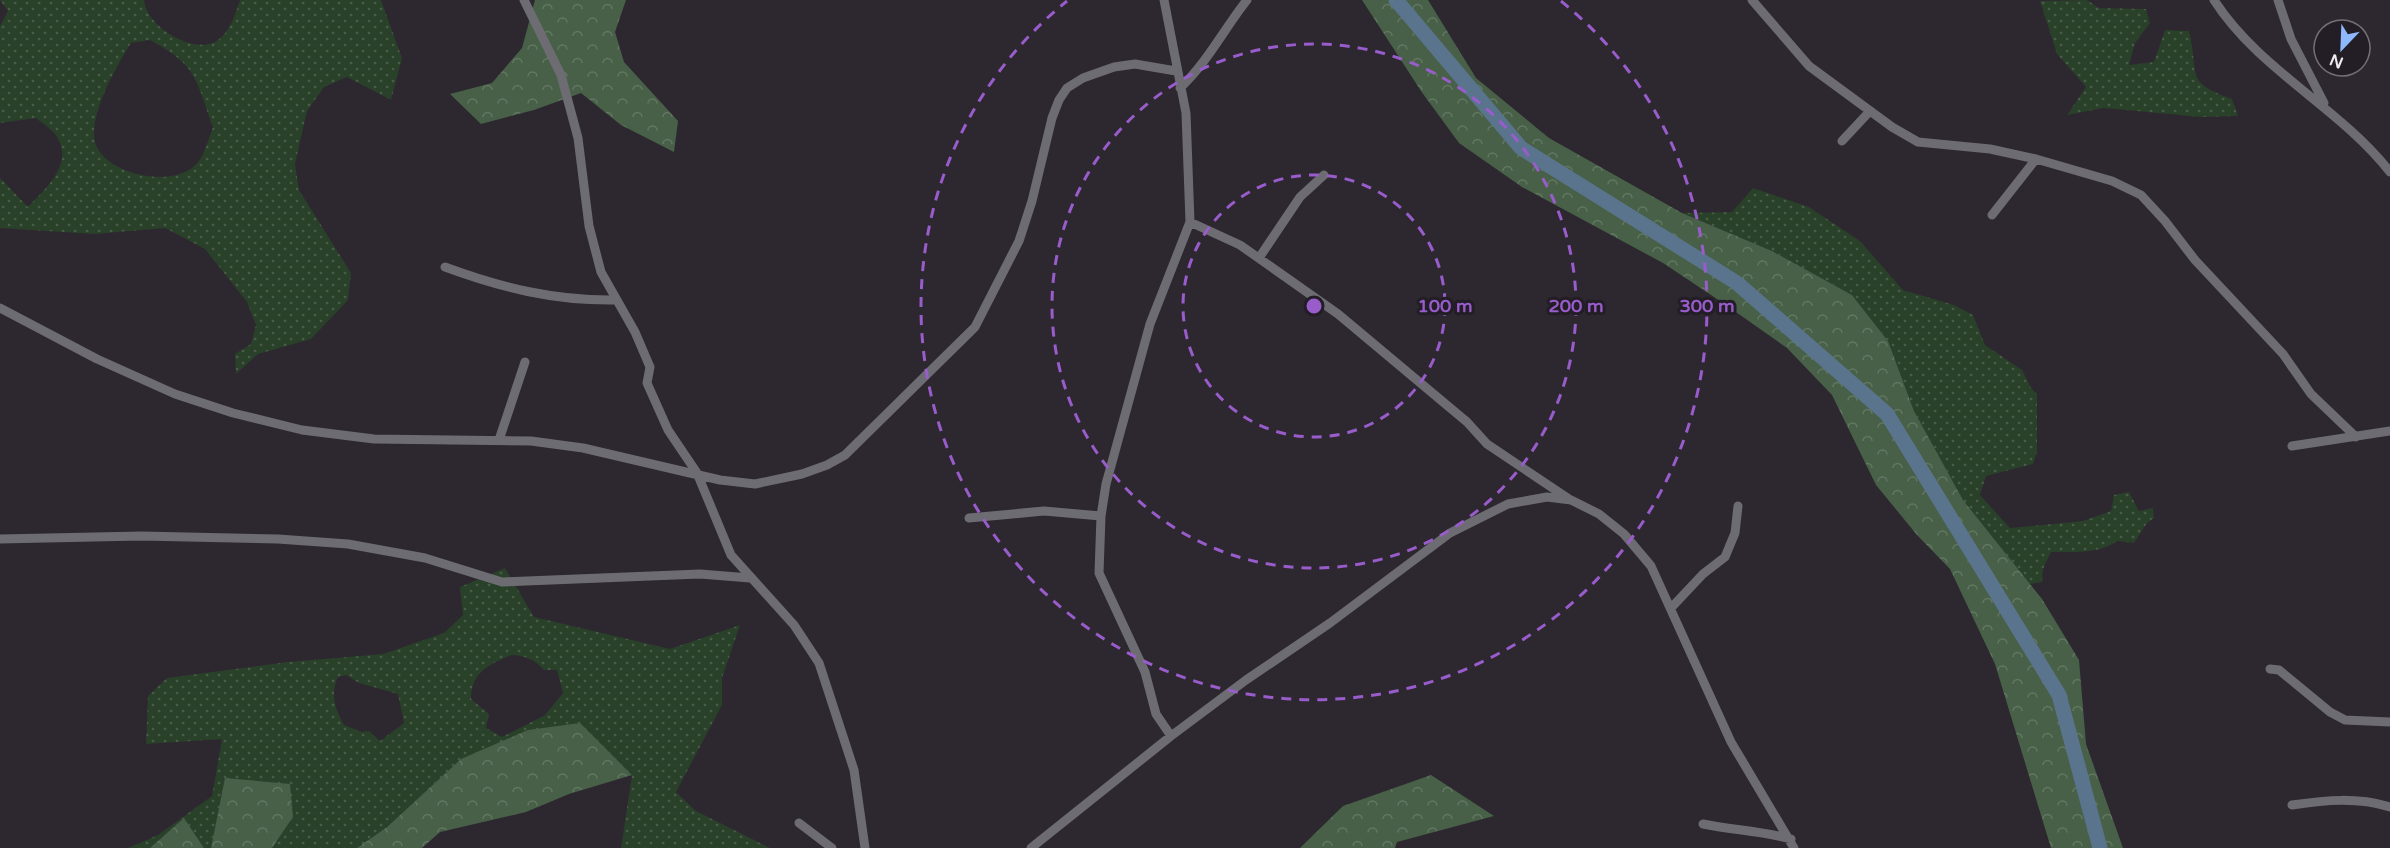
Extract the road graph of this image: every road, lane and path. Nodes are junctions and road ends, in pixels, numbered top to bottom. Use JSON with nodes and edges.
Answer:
{"nodes":[{"id":1,"x":524,"y":0,"type":"edge"},
{"id":2,"x":1164,"y":0,"type":"edge"},
{"id":3,"x":1247,"y":0,"type":"edge"},
{"id":4,"x":1752,"y":0,"type":"edge"},
{"id":5,"x":2214,"y":0,"type":"edge"},
{"id":6,"x":2278,"y":0,"type":"edge"},
{"id":7,"x":1176,"y":71,"type":"junction"},
{"id":8,"x":1180,"y":88,"type":"junction"},
{"id":9,"x":2326,"y":107,"type":"junction"},
{"id":10,"x":1870,"y":111,"type":"junction"},
{"id":11,"x":1842,"y":141,"type":"dead end"},
{"id":12,"x":2036,"y":159,"type":"junction"},
{"id":13,"x":2390,"y":172,"type":"edge"},
{"id":14,"x":1324,"y":175,"type":"dead end"},
{"id":15,"x":1992,"y":215,"type":"dead end"},
{"id":16,"x":1191,"y":222,"type":"junction"},
{"id":17,"x":1259,"y":258,"type":"junction"},
{"id":18,"x":445,"y":267,"type":"dead end"},
{"id":19,"x":616,"y":300,"type":"junction"},
{"id":20,"x":0,"y":308,"type":"edge"},
{"id":21,"x":525,"y":362,"type":"dead end"},
{"id":22,"x":2390,"y":431,"type":"edge"},
{"id":23,"x":2356,"y":437,"type":"junction"},
{"id":24,"x":499,"y":440,"type":"junction"},
{"id":25,"x":2292,"y":446,"type":"dead end"},
{"id":26,"x":697,"y":472,"type":"junction"},
{"id":27,"x":1571,"y":500,"type":"junction"},
{"id":28,"x":1738,"y":506,"type":"dead end"},
{"id":29,"x":1101,"y":516,"type":"junction"},
{"id":30,"x":969,"y":518,"type":"dead end"},
{"id":31,"x":0,"y":539,"type":"edge"},
{"id":32,"x":750,"y":578,"type":"junction"},
{"id":33,"x":1671,"y":608,"type":"junction"},
{"id":34,"x":2270,"y":669,"type":"dead end"},
{"id":35,"x":2390,"y":722,"type":"edge"},
{"id":36,"x":1171,"y":736,"type":"junction"},
{"id":37,"x":2292,"y":805,"type":"dead end"},
{"id":38,"x":2390,"y":807,"type":"edge"},
{"id":39,"x":799,"y":823,"type":"dead end"},
{"id":40,"x":1703,"y":824,"type":"dead end"},
{"id":41,"x":1793,"y":843,"type":"edge"},
{"id":42,"x":832,"y":848,"type":"edge"},
{"id":43,"x":864,"y":848,"type":"edge"},
{"id":44,"x":1031,"y":848,"type":"edge"}],
"edges":[{"from":1,"to":19,"type":"street"},
{"from":2,"to":7,"type":"street"},
{"from":3,"to":8,"type":"street"},
{"from":4,"to":10,"type":"street"},
{"from":5,"to":9,"type":"street"},
{"from":6,"to":9,"type":"street"},
{"from":7,"to":8,"type":"street"},
{"from":7,"to":26,"type":"street"},
{"from":8,"to":16,"type":"street"},
{"from":9,"to":13,"type":"street"},
{"from":10,"to":11,"type":"street"},
{"from":10,"to":12,"type":"street"},
{"from":12,"to":15,"type":"street"},
{"from":12,"to":23,"type":"street"},
{"from":14,"to":17,"type":"street"},
{"from":16,"to":17,"type":"street"},
{"from":16,"to":29,"type":"street"},
{"from":17,"to":27,"type":"street"},
{"from":18,"to":19,"type":"street"},
{"from":19,"to":26,"type":"street"},
{"from":20,"to":24,"type":"street"},
{"from":21,"to":24,"type":"street"},
{"from":22,"to":23,"type":"street"},
{"from":23,"to":25,"type":"street"},
{"from":24,"to":26,"type":"street"},
{"from":26,"to":32,"type":"street"},
{"from":27,"to":33,"type":"street"},
{"from":27,"to":36,"type":"street"},
{"from":28,"to":33,"type":"street"},
{"from":29,"to":30,"type":"street"},
{"from":29,"to":36,"type":"street"},
{"from":31,"to":32,"type":"street"},
{"from":32,"to":43,"type":"street"},
{"from":33,"to":41,"type":"street"},
{"from":34,"to":35,"type":"street"},
{"from":36,"to":44,"type":"street"},
{"from":37,"to":38,"type":"street"},
{"from":39,"to":42,"type":"street"},
{"from":40,"to":41,"type":"street"}]}
